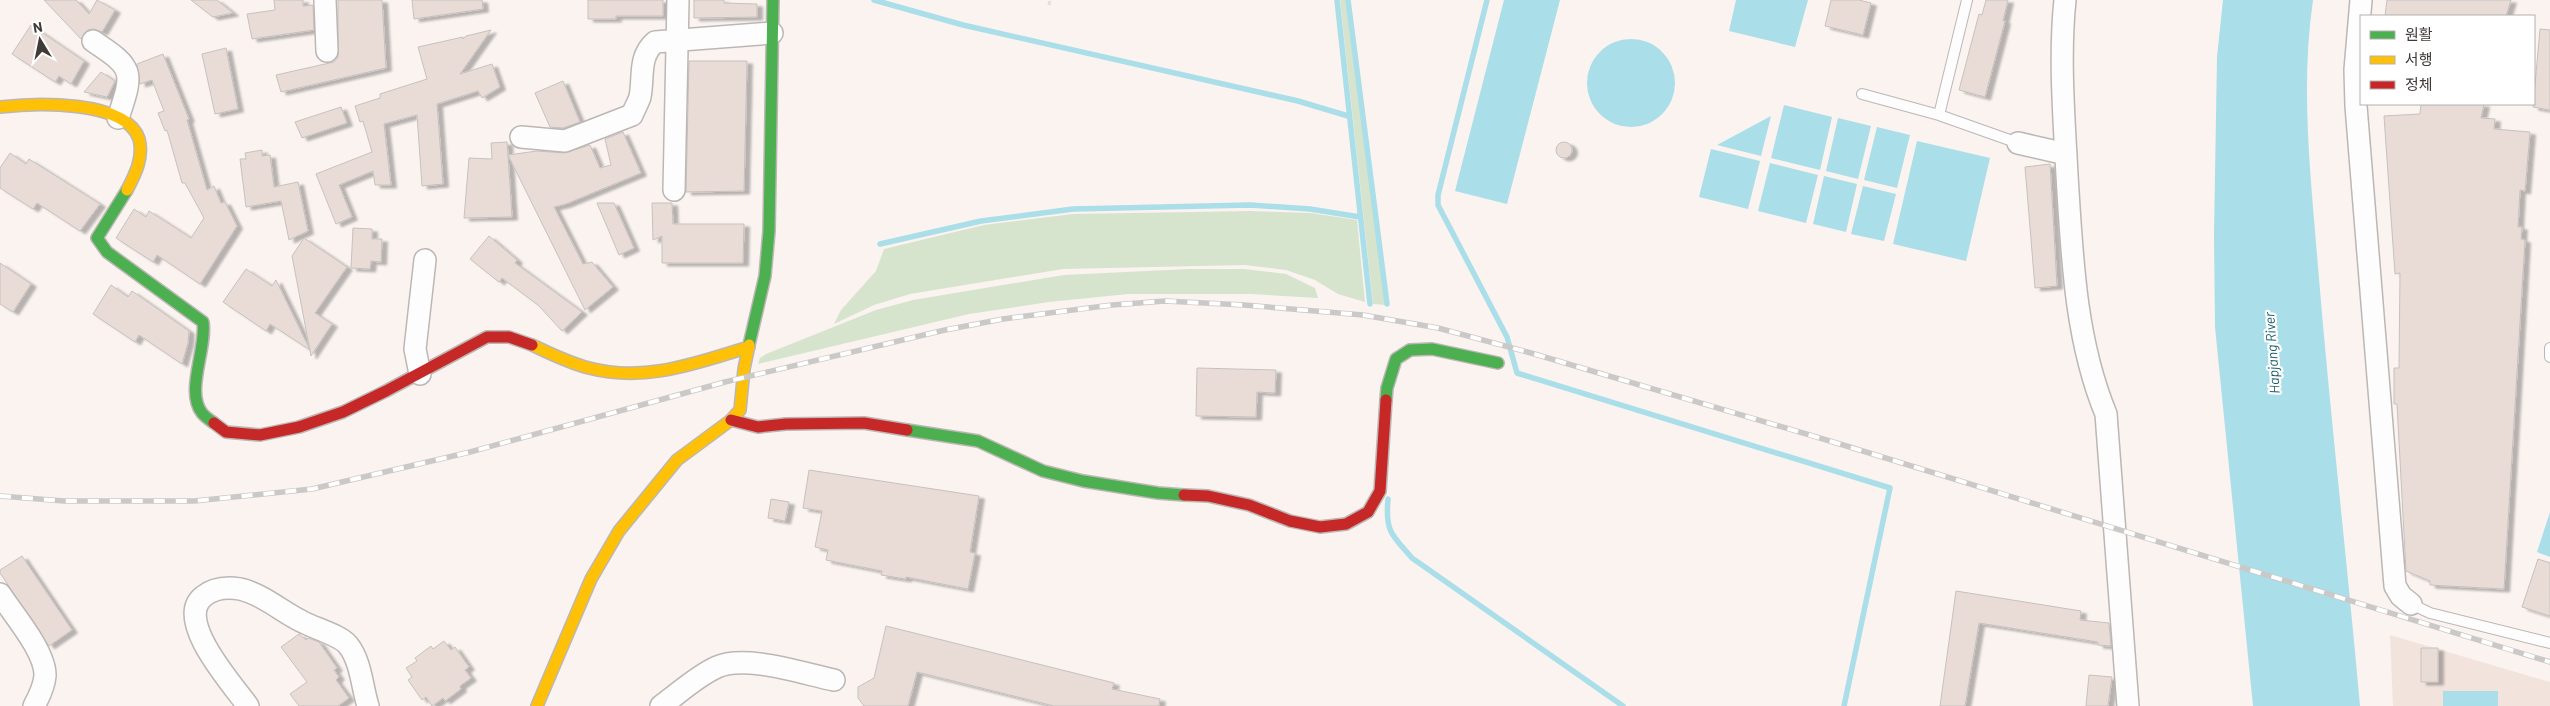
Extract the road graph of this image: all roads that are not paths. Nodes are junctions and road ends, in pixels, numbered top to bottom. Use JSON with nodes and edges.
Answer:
{"nodes":[{"id":1,"x":325,"y":0,"type":"edge"},
{"id":2,"x":678,"y":0,"type":"edge"},
{"id":3,"x":773,"y":0,"type":"edge"},
{"id":4,"x":1967,"y":0,"type":"edge"},
{"id":5,"x":2065,"y":0,"type":"edge"},
{"id":6,"x":2361,"y":0,"type":"edge"},
{"id":7,"x":772,"y":33,"type":"junction"},
{"id":8,"x":677,"y":39,"type":"junction"},
{"id":9,"x":93,"y":41,"type":"dead end"},
{"id":10,"x":327,"y":51,"type":"dead end"},
{"id":11,"x":1862,"y":94,"type":"dead end"},
{"id":12,"x":0,"y":107,"type":"edge"},
{"id":13,"x":1940,"y":115,"type":"junction"},
{"id":14,"x":118,"y":118,"type":"junction"},
{"id":15,"x":521,"y":138,"type":"dead end"},
{"id":16,"x":2018,"y":143,"type":"joint"},
{"id":17,"x":2066,"y":154,"type":"junction"},
{"id":18,"x":674,"y":190,"type":"dead end"},
{"id":19,"x":425,"y":260,"type":"dead end"},
{"id":20,"x":749,"y":347,"type":"junction"},
{"id":21,"x":2550,"y":348,"type":"edge"},
{"id":22,"x":2550,"y":357,"type":"edge"},
{"id":23,"x":1498,"y":363,"type":"dead end"},
{"id":24,"x":420,"y":374,"type":"junction"},
{"id":25,"x":731,"y":420,"type":"junction"},
{"id":26,"x":0,"y":594,"type":"edge"},
{"id":27,"x":2411,"y":604,"type":"joint"},
{"id":28,"x":2550,"y":643,"type":"edge"},
{"id":29,"x":834,"y":680,"type":"dead end"},
{"id":30,"x":34,"y":706,"type":"edge"},
{"id":31,"x":248,"y":706,"type":"edge"},
{"id":32,"x":368,"y":706,"type":"edge"},
{"id":33,"x":537,"y":706,"type":"edge"},
{"id":34,"x":660,"y":706,"type":"edge"},
{"id":35,"x":2128,"y":706,"type":"edge"}],
"edges":[{"from":1,"to":10,"type":"street"},
{"from":2,"to":8,"type":"street"},
{"from":3,"to":7,"type":"street"},
{"from":4,"to":13,"type":"lane"},
{"from":5,"to":17,"type":"street"},
{"from":6,"to":27,"type":"street"},
{"from":7,"to":8,"type":"street"},
{"from":7,"to":20,"type":"street"},
{"from":8,"to":15,"type":"street"},
{"from":8,"to":18,"type":"street"},
{"from":9,"to":14,"type":"street"},
{"from":11,"to":13,"type":"lane"},
{"from":12,"to":14,"type":"street"},
{"from":13,"to":16,"type":"lane"},
{"from":14,"to":24,"type":"street"},
{"from":16,"to":17,"type":"street"},
{"from":17,"to":35,"type":"street"},
{"from":19,"to":24,"type":"street"},
{"from":20,"to":24,"type":"street"},
{"from":20,"to":25,"type":"street"},
{"from":21,"to":22,"type":"lane"},
{"from":23,"to":25,"type":"street"},
{"from":25,"to":33,"type":"street"},
{"from":26,"to":30,"type":"street"},
{"from":27,"to":28,"type":"lane"},
{"from":29,"to":34,"type":"street"},
{"from":31,"to":32,"type":"street"}]}
